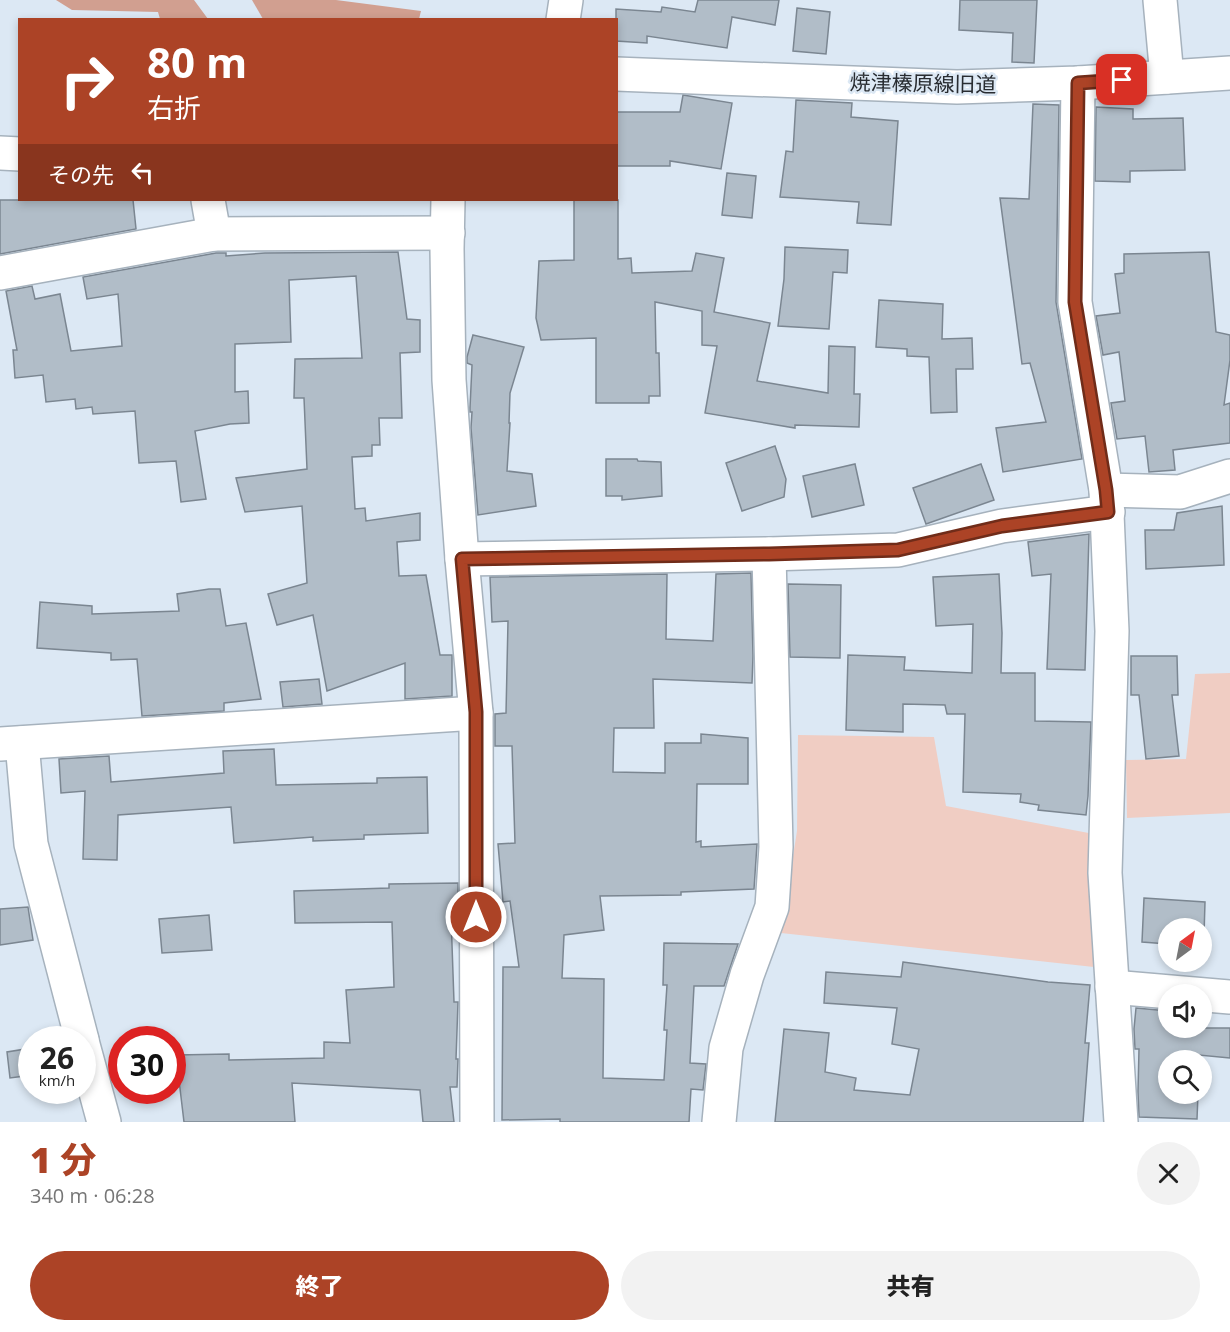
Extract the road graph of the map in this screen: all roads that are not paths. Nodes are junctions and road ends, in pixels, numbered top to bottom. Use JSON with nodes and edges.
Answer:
{"nodes":[{"id":1,"x":566,"y":0,"type":"edge"},
{"id":2,"x":1160,"y":0,"type":"edge"},
{"id":3,"x":563,"y":18,"type":"edge"},
{"id":4,"x":1230,"y":73,"type":"edge"},
{"id":5,"x":618,"y":74,"type":"edge"},
{"id":6,"x":1167,"y":77,"type":"junction"},
{"id":7,"x":1078,"y":83,"type":"junction"},
{"id":8,"x":0,"y":153,"type":"edge"},
{"id":9,"x":18,"y":154,"type":"edge"},
{"id":10,"x":208,"y":201,"type":"edge"},
{"id":11,"x":448,"y":201,"type":"edge"},
{"id":12,"x":448,"y":233,"type":"junction"},
{"id":13,"x":214,"y":234,"type":"junction"},
{"id":14,"x":0,"y":273,"type":"edge"},
{"id":15,"x":1230,"y":476,"type":"edge"},
{"id":16,"x":1107,"y":501,"type":"junction"},
{"id":17,"x":769,"y":554,"type":"junction"},
{"id":18,"x":462,"y":559,"type":"junction"},
{"id":19,"x":476,"y":712,"type":"junction"},
{"id":20,"x":11,"y":744,"type":"edge"},
{"id":21,"x":1112,"y":987,"type":"junction"},
{"id":22,"x":1230,"y":997,"type":"edge"},
{"id":23,"x":78,"y":1026,"type":"edge"},
{"id":24,"x":96,"y":1092,"type":"edge"},
{"id":25,"x":104,"y":1122,"type":"edge"},
{"id":26,"x":477,"y":1122,"type":"edge"},
{"id":27,"x":719,"y":1122,"type":"edge"},
{"id":28,"x":1121,"y":1122,"type":"edge"}],
"edges":[{"from":1,"to":3,"type":"street"},
{"from":2,"to":6,"type":"street"},
{"from":4,"to":6,"type":"street","name":"焼津榛原線旧道"},
{"from":5,"to":7,"type":"street","name":"焼津榛原線旧道"},
{"from":6,"to":7,"type":"street","name":"焼津榛原線旧道"},
{"from":7,"to":16,"type":"street"},
{"from":8,"to":9,"type":"street"},
{"from":10,"to":13,"type":"street"},
{"from":11,"to":12,"type":"street"},
{"from":12,"to":13,"type":"street"},
{"from":12,"to":18,"type":"street"},
{"from":13,"to":14,"type":"street"},
{"from":15,"to":16,"type":"street"},
{"from":16,"to":17,"type":"street"},
{"from":16,"to":21,"type":"street"},
{"from":17,"to":18,"type":"street"},
{"from":17,"to":27,"type":"street"},
{"from":18,"to":19,"type":"street"},
{"from":19,"to":20,"type":"street"},
{"from":19,"to":26,"type":"street"},
{"from":20,"to":23,"type":"street"},
{"from":21,"to":22,"type":"street"},
{"from":21,"to":28,"type":"street"},
{"from":24,"to":25,"type":"street"}]}
